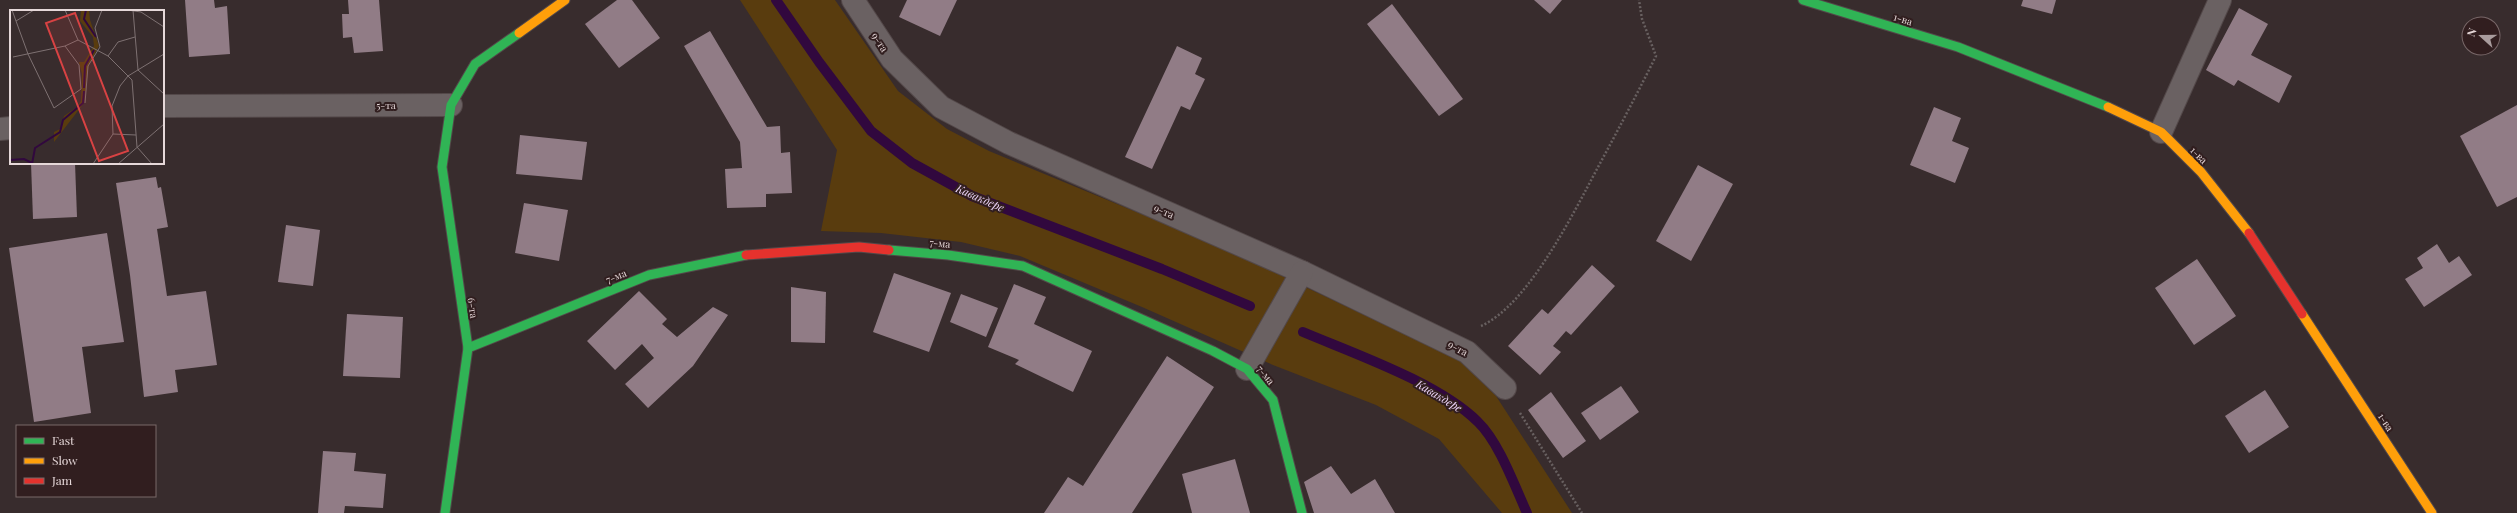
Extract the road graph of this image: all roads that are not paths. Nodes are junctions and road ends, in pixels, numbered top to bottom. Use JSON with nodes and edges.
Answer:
{"nodes":[{"id":1,"x":565,"y":0,"type":"edge"},
{"id":2,"x":853,"y":0,"type":"edge"},
{"id":3,"x":1803,"y":0,"type":"edge"},
{"id":4,"x":2220,"y":0,"type":"edge"},
{"id":5,"x":451,"y":105,"type":"junction"},
{"id":6,"x":164,"y":106,"type":"edge"},
{"id":7,"x":10,"y":128,"type":"edge"},
{"id":8,"x":0,"y":130,"type":"edge"},
{"id":9,"x":2160,"y":132,"type":"junction"},
{"id":10,"x":1302,"y":272,"type":"junction"},
{"id":11,"x":468,"y":348,"type":"junction"},
{"id":12,"x":1248,"y":369,"type":"junction"},
{"id":13,"x":1505,"y":388,"type":"road end"},
{"id":14,"x":445,"y":513,"type":"edge"},
{"id":15,"x":1302,"y":513,"type":"edge"},
{"id":16,"x":2432,"y":513,"type":"edge"}],
"edges":[{"from":1,"to":5,"type":"street"},
{"from":2,"to":10,"type":"street","name":"9-та"},
{"from":3,"to":9,"type":"street","name":"1-ва"},
{"from":4,"to":9,"type":"street"},
{"from":5,"to":6,"type":"street","name":"5-та"},
{"from":5,"to":11,"type":"street","name":"6-та"},
{"from":7,"to":8,"type":"street"},
{"from":9,"to":16,"type":"street","name":"1-ва"},
{"from":10,"to":12,"type":"street"},
{"from":10,"to":13,"type":"street","name":"9-та"},
{"from":11,"to":12,"type":"street","name":"7-ма"},
{"from":11,"to":14,"type":"street","name":"6-та"},
{"from":12,"to":15,"type":"street","name":"7-ма"}]}
